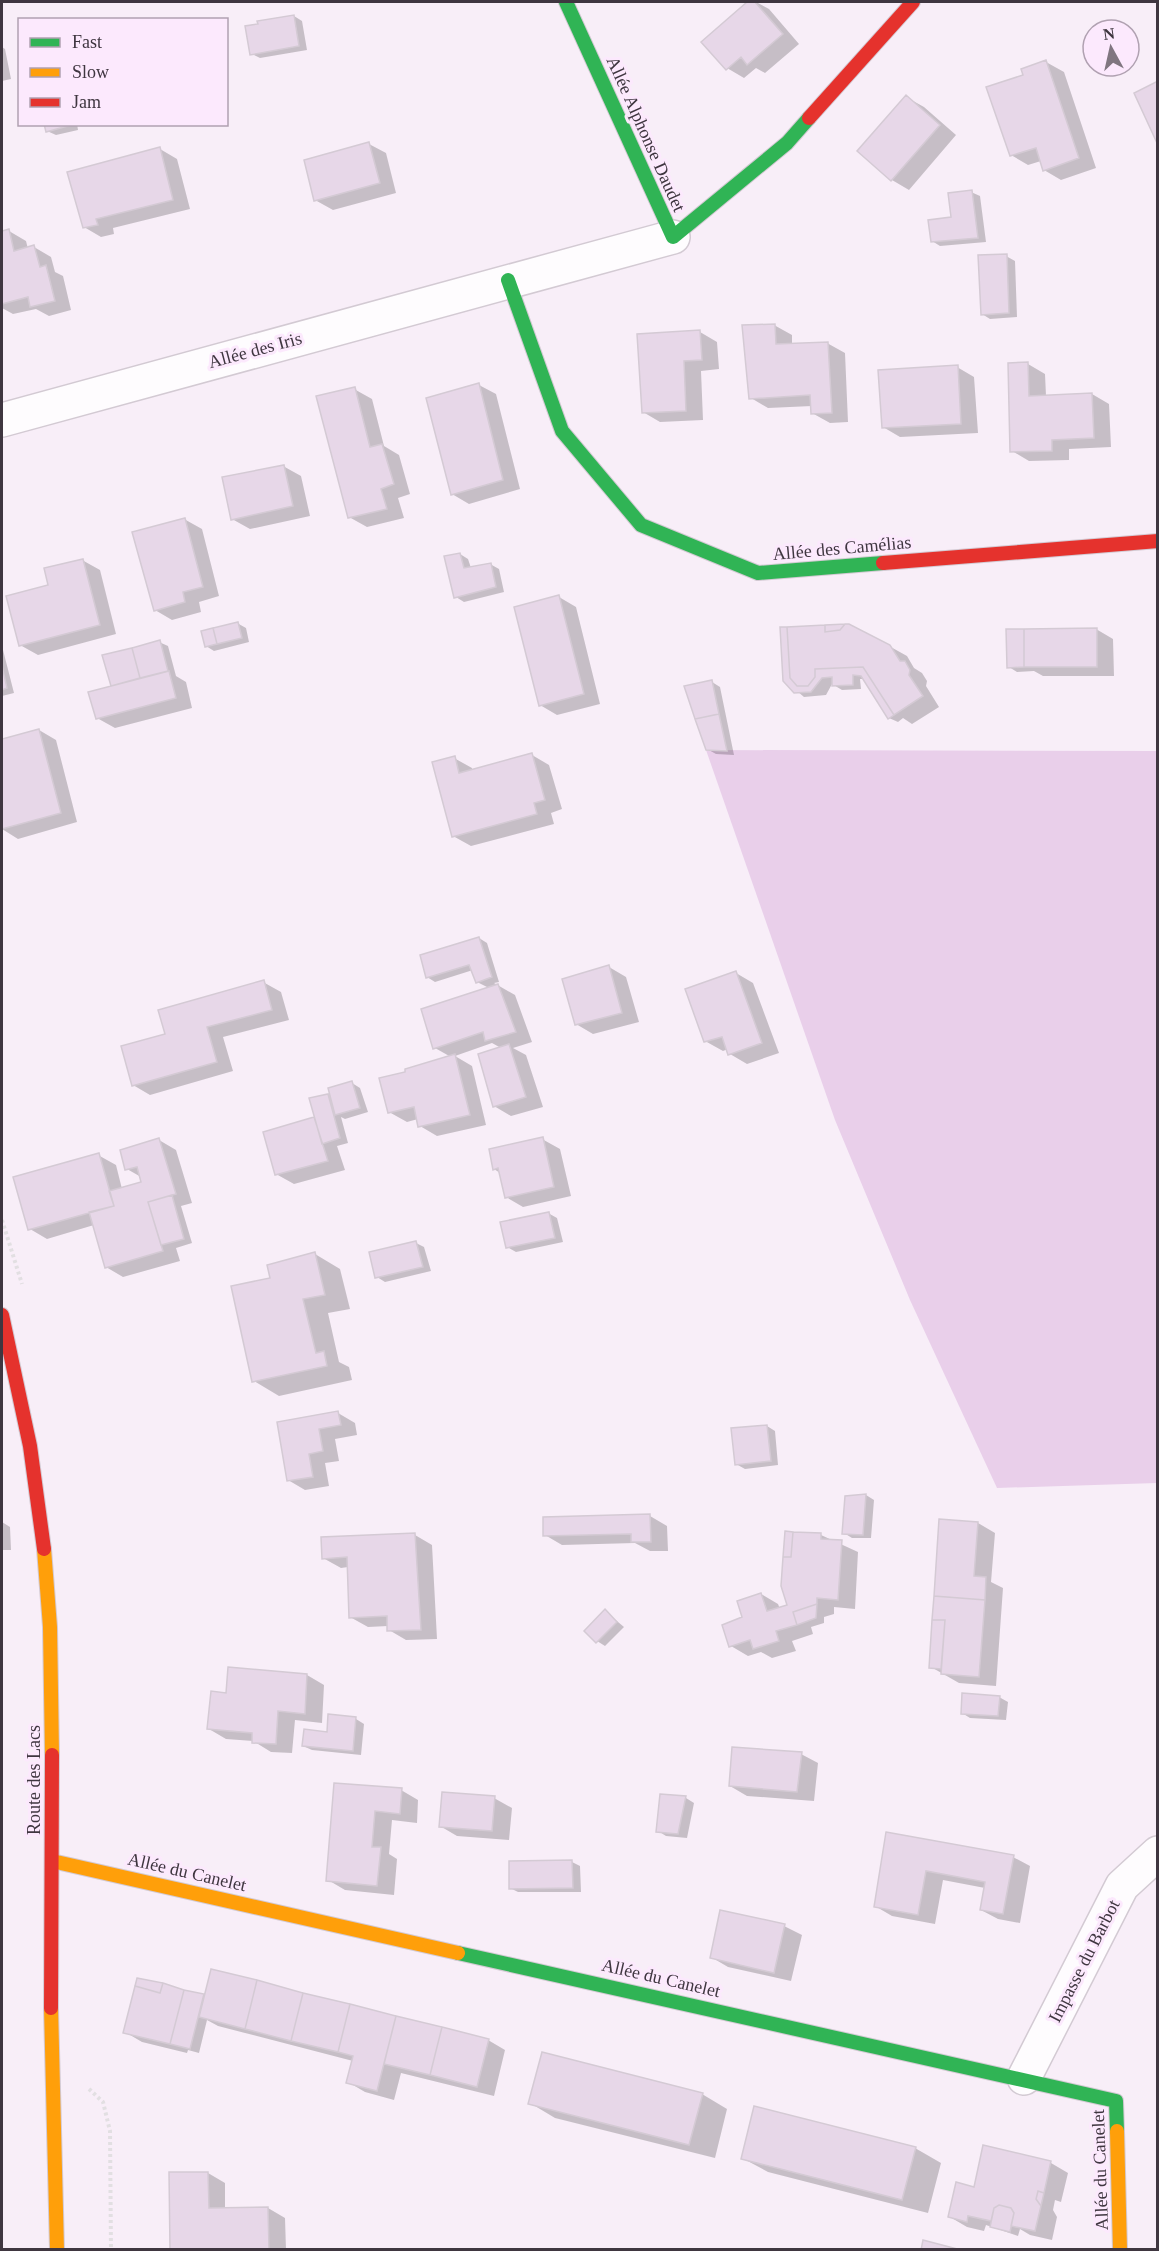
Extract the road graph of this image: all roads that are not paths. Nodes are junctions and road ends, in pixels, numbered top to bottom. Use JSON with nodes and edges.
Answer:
{"nodes":[{"id":1,"x":566,"y":2,"type":"edge"},
{"id":2,"x":913,"y":2,"type":"edge"},
{"id":3,"x":673,"y":237,"type":"junction"},
{"id":4,"x":508,"y":280,"type":"junction"},
{"id":5,"x":2,"y":420,"type":"edge"},
{"id":6,"x":1158,"y":541,"type":"edge"},
{"id":7,"x":2,"y":1315,"type":"edge"},
{"id":8,"x":1158,"y":1853,"type":"edge"},
{"id":9,"x":52,"y":1861,"type":"junction"},
{"id":10,"x":1024,"y":2078,"type":"junction"},
{"id":11,"x":57,"y":2250,"type":"edge"},
{"id":12,"x":1120,"y":2250,"type":"edge"}],
"edges":[{"from":1,"to":3,"type":"street","name":"Allée Alphonse Daudet"},
{"from":2,"to":3,"type":"street","name":"Allée Alphonse Daudet"},
{"from":3,"to":4,"type":"street","name":"Allée des Iris"},
{"from":4,"to":5,"type":"street","name":"Allée des Iris"},
{"from":4,"to":6,"type":"street","name":"Allée des Camélias"},
{"from":7,"to":9,"type":"street","name":"Route des Lacs"},
{"from":8,"to":10,"type":"street","name":"Impasse du Barbot"},
{"from":9,"to":10,"type":"street","name":"Allée du Canelet"},
{"from":9,"to":11,"type":"street","name":"Route des Lacs"},
{"from":10,"to":12,"type":"street","name":"Allée du Canelet"}]}
